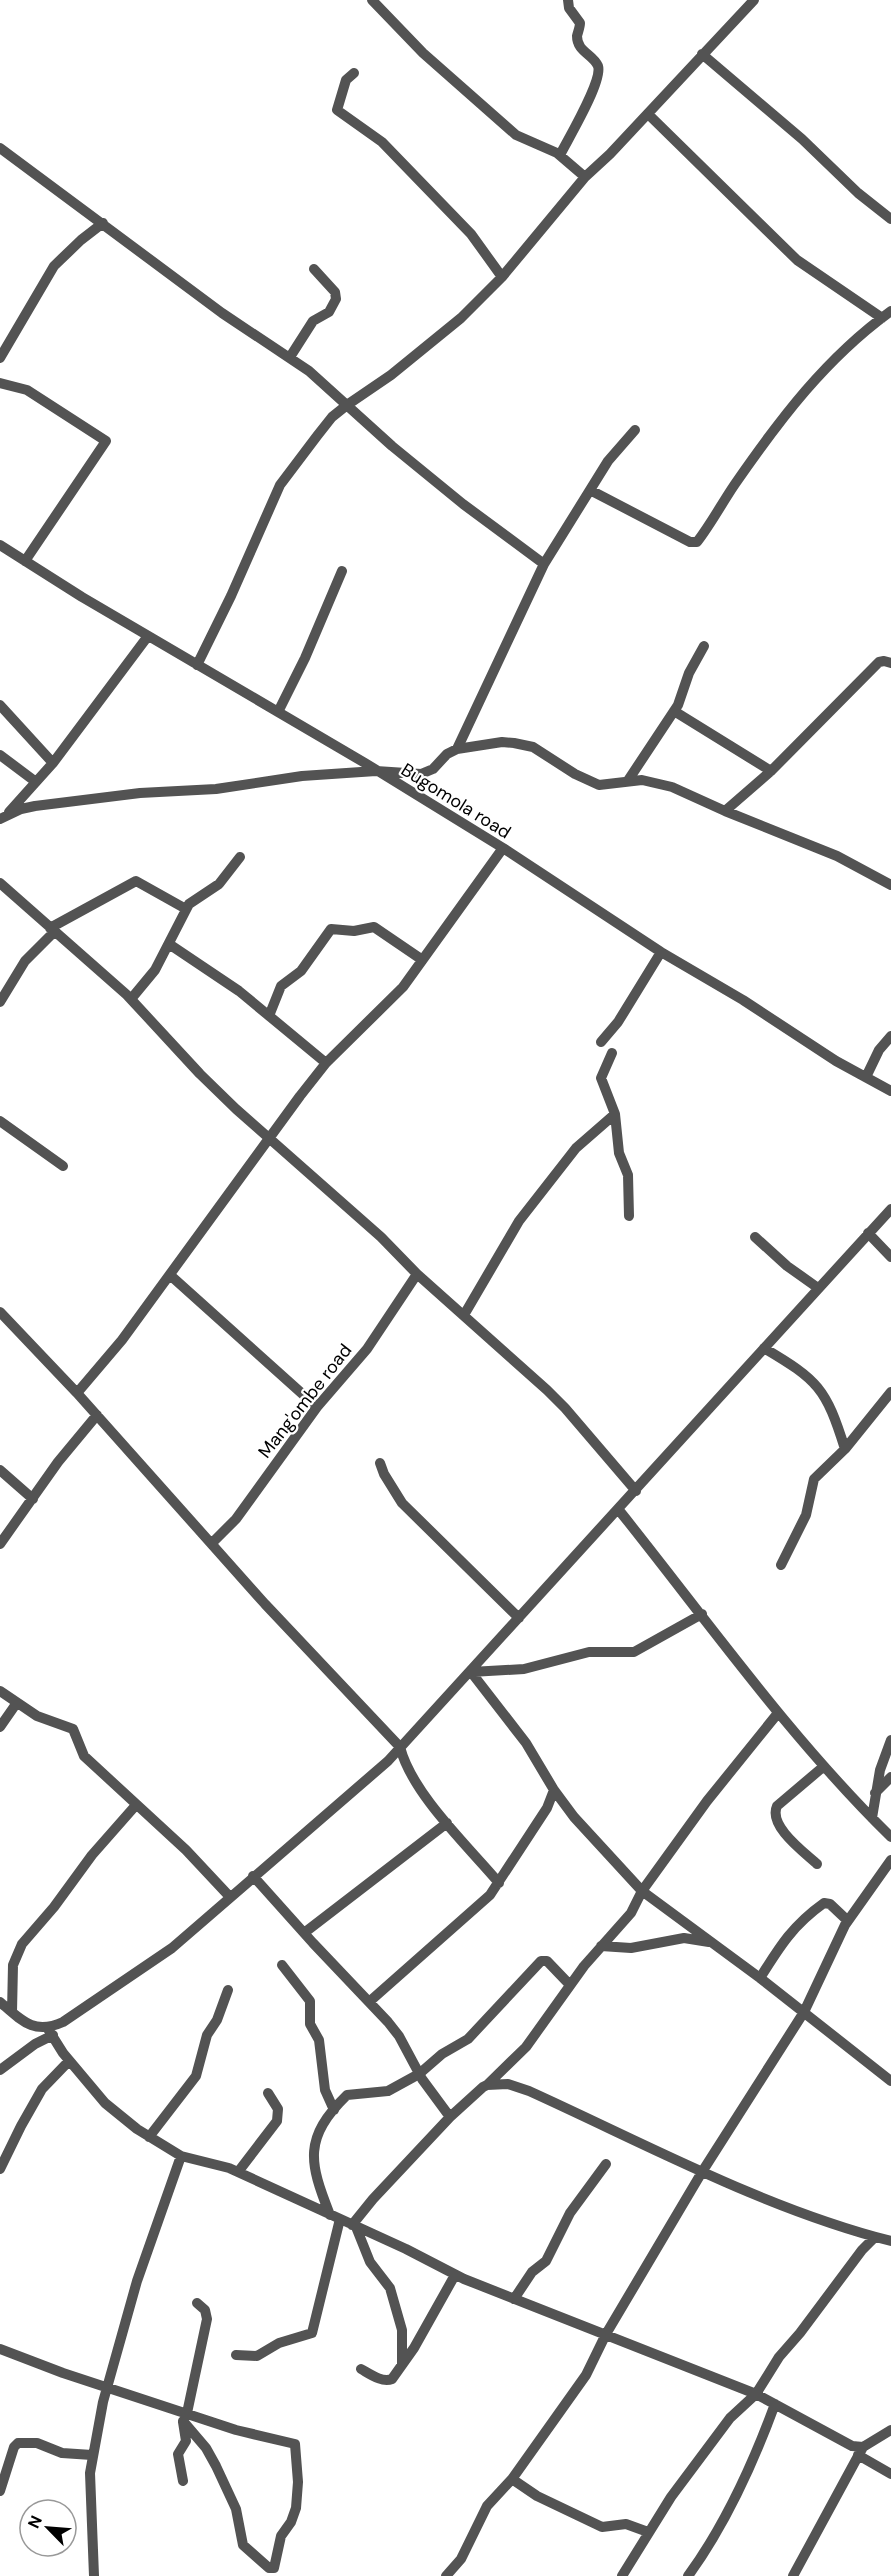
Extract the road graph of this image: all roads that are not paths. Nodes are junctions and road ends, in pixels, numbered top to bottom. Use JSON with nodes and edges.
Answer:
{"nodes":[{"id":1,"x":372,"y":0,"type":"edge"},
{"id":2,"x":568,"y":0,"type":"edge"},
{"id":3,"x":747,"y":2,"type":"edge"},
{"id":4,"x":702,"y":54,"type":"junction"},
{"id":5,"x":354,"y":73,"type":"dead end"},
{"id":6,"x":648,"y":114,"type":"junction"},
{"id":7,"x":2,"y":152,"type":"edge"},
{"id":8,"x":560,"y":155,"type":"junction"},
{"id":9,"x":585,"y":177,"type":"junction"},
{"id":10,"x":891,"y":219,"type":"edge"},
{"id":11,"x":103,"y":223,"type":"junction"},
{"id":12,"x":314,"y":269,"type":"dead end"},
{"id":13,"x":502,"y":277,"type":"junction"},
{"id":14,"x":891,"y":311,"type":"edge"},
{"id":15,"x":882,"y":318,"type":"junction"},
{"id":16,"x":290,"y":357,"type":"junction"},
{"id":17,"x":0,"y":358,"type":"edge"},
{"id":18,"x":0,"y":383,"type":"edge"},
{"id":19,"x":348,"y":405,"type":"junction"},
{"id":20,"x":635,"y":430,"type":"dead end"},
{"id":21,"x":590,"y":490,"type":"junction"},
{"id":22,"x":0,"y":545,"type":"edge"},
{"id":23,"x":25,"y":561,"type":"junction"},
{"id":24,"x":544,"y":564,"type":"junction"},
{"id":25,"x":342,"y":571,"type":"dead end"},
{"id":26,"x":148,"y":636,"type":"junction"},
{"id":27,"x":704,"y":646,"type":"dead end"},
{"id":28,"x":891,"y":663,"type":"edge"},
{"id":29,"x":197,"y":664,"type":"junction"},
{"id":30,"x":0,"y":705,"type":"edge"},
{"id":31,"x":674,"y":711,"type":"junction"},
{"id":32,"x":278,"y":712,"type":"junction"},
{"id":33,"x":457,"y":749,"type":"junction"},
{"id":34,"x":0,"y":755,"type":"edge"},
{"id":35,"x":53,"y":763,"type":"junction"},
{"id":36,"x":376,"y":771,"type":"junction"},
{"id":37,"x":771,"y":771,"type":"junction"},
{"id":38,"x":36,"y":782,"type":"junction"},
{"id":39,"x":627,"y":782,"type":"junction"},
{"id":40,"x":725,"y":811,"type":"junction"},
{"id":41,"x":3,"y":817,"type":"edge"},
{"id":42,"x":503,"y":848,"type":"junction"},
{"id":43,"x":240,"y":857,"type":"dead end"},
{"id":44,"x":0,"y":883,"type":"edge"},
{"id":45,"x":891,"y":885,"type":"edge"},
{"id":46,"x":186,"y":909,"type":"junction"},
{"id":47,"x":52,"y":930,"type":"junction"},
{"id":48,"x":169,"y":944,"type":"junction"},
{"id":49,"x":661,"y":952,"type":"junction"},
{"id":50,"x":421,"y":959,"type":"junction"},
{"id":51,"x":131,"y":999,"type":"junction"},
{"id":52,"x":0,"y":1002,"type":"edge"},
{"id":53,"x":269,"y":1016,"type":"junction"},
{"id":54,"x":891,"y":1036,"type":"edge"},
{"id":55,"x":601,"y":1042,"type":"dead end"},
{"id":56,"x":612,"y":1053,"type":"dead end"},
{"id":57,"x":326,"y":1063,"type":"junction"},
{"id":58,"x":866,"y":1077,"type":"junction"},
{"id":59,"x":891,"y":1091,"type":"edge"},
{"id":60,"x":615,"y":1114,"type":"junction"},
{"id":61,"x":0,"y":1121,"type":"edge"},
{"id":62,"x":269,"y":1138,"type":"junction"},
{"id":63,"x":63,"y":1166,"type":"dead end"},
{"id":64,"x":891,"y":1209,"type":"edge"},
{"id":65,"x":629,"y":1216,"type":"dead end"},
{"id":66,"x":868,"y":1233,"type":"junction"},
{"id":67,"x":755,"y":1237,"type":"dead end"},
{"id":68,"x":891,"y":1257,"type":"edge"},
{"id":69,"x":417,"y":1274,"type":"junction"},
{"id":70,"x":170,"y":1275,"type":"junction"},
{"id":71,"x":818,"y":1288,"type":"junction"},
{"id":72,"x":0,"y":1312,"type":"edge"},
{"id":73,"x":464,"y":1316,"type":"junction"},
{"id":74,"x":764,"y":1348,"type":"junction"},
{"id":75,"x":891,"y":1392,"type":"edge"},
{"id":76,"x":77,"y":1393,"type":"junction"},
{"id":77,"x":317,"y":1407,"type":"junction"},
{"id":78,"x":97,"y":1415,"type":"junction"},
{"id":79,"x":845,"y":1449,"type":"junction"},
{"id":80,"x":380,"y":1463,"type":"dead end"},
{"id":81,"x":0,"y":1470,"type":"edge"},
{"id":82,"x":636,"y":1491,"type":"junction"},
{"id":83,"x":33,"y":1499,"type":"junction"},
{"id":84,"x":618,"y":1509,"type":"junction"},
{"id":85,"x":212,"y":1543,"type":"junction"},
{"id":86,"x":0,"y":1544,"type":"edge"},
{"id":87,"x":781,"y":1565,"type":"dead end"},
{"id":88,"x":702,"y":1614,"type":"junction"},
{"id":89,"x":519,"y":1618,"type":"junction"},
{"id":90,"x":471,"y":1672,"type":"junction"},
{"id":91,"x":0,"y":1691,"type":"edge"},
{"id":92,"x":16,"y":1704,"type":"junction"},
{"id":93,"x":778,"y":1713,"type":"junction"},
{"id":94,"x":0,"y":1727,"type":"edge"},
{"id":95,"x":891,"y":1740,"type":"edge"},
{"id":96,"x":400,"y":1747,"type":"junction"},
{"id":97,"x":823,"y":1767,"type":"junction"},
{"id":98,"x":891,"y":1777,"type":"edge"},
{"id":99,"x":554,"y":1790,"type":"junction"},
{"id":100,"x":875,"y":1793,"type":"junction"},
{"id":101,"x":136,"y":1805,"type":"junction"},
{"id":102,"x":872,"y":1818,"type":"junction"},
{"id":103,"x":447,"y":1823,"type":"junction"},
{"id":104,"x":891,"y":1837,"type":"edge"},
{"id":105,"x":891,"y":1860,"type":"edge"},
{"id":106,"x":817,"y":1864,"type":"dead end"},
{"id":107,"x":253,"y":1876,"type":"junction"},
{"id":108,"x":500,"y":1883,"type":"junction"},
{"id":109,"x":642,"y":1891,"type":"junction"},
{"id":110,"x":230,"y":1897,"type":"junction"},
{"id":111,"x":848,"y":1921,"type":"junction"},
{"id":112,"x":304,"y":1933,"type":"junction"},
{"id":113,"x":716,"y":1944,"type":"junction"},
{"id":114,"x":601,"y":1946,"type":"junction"},
{"id":115,"x":282,"y":1965,"type":"dead end"},
{"id":116,"x":760,"y":1978,"type":"junction"},
{"id":117,"x":570,"y":1985,"type":"junction"},
{"id":118,"x":228,"y":1990,"type":"dead end"},
{"id":119,"x":0,"y":2002,"type":"edge"},
{"id":120,"x":369,"y":2002,"type":"junction"},
{"id":121,"x":12,"y":2012,"type":"junction"},
{"id":122,"x":804,"y":2012,"type":"junction"},
{"id":123,"x":50,"y":2032,"type":"junction"},
{"id":124,"x":69,"y":2061,"type":"junction"},
{"id":125,"x":0,"y":2070,"type":"edge"},
{"id":126,"x":419,"y":2074,"type":"junction"},
{"id":127,"x":891,"y":2082,"type":"edge"},
{"id":128,"x":488,"y":2085,"type":"junction"},
{"id":129,"x":268,"y":2093,"type":"dead end"},
{"id":130,"x":334,"y":2110,"type":"junction"},
{"id":131,"x":450,"y":2117,"type":"junction"},
{"id":132,"x":149,"y":2137,"type":"junction"},
{"id":133,"x":181,"y":2156,"type":"junction"},
{"id":134,"x":606,"y":2164,"type":"dead end"},
{"id":135,"x":0,"y":2169,"type":"edge"},
{"id":136,"x":238,"y":2172,"type":"junction"},
{"id":137,"x":702,"y":2172,"type":"junction"},
{"id":138,"x":335,"y":2217,"type":"junction"},
{"id":139,"x":354,"y":2226,"type":"junction"},
{"id":140,"x":875,"y":2237,"type":"junction"},
{"id":141,"x":891,"y":2241,"type":"edge"},
{"id":142,"x":455,"y":2275,"type":"junction"},
{"id":143,"x":513,"y":2299,"type":"junction"},
{"id":144,"x":197,"y":2303,"type":"dead end"},
{"id":145,"x":606,"y":2334,"type":"junction"},
{"id":146,"x":0,"y":2349,"type":"edge"},
{"id":147,"x":236,"y":2355,"type":"dead end"},
{"id":148,"x":402,"y":2366,"type":"junction"},
{"id":149,"x":361,"y":2369,"type":"dead end"},
{"id":150,"x":106,"y":2386,"type":"junction"},
{"id":151,"x":756,"y":2394,"type":"junction"},
{"id":152,"x":775,"y":2404,"type":"junction"},
{"id":153,"x":183,"y":2415,"type":"junction"},
{"id":154,"x":891,"y":2430,"type":"edge"},
{"id":155,"x":860,"y":2451,"type":"junction"},
{"id":156,"x":92,"y":2455,"type":"junction"},
{"id":157,"x":891,"y":2474,"type":"edge"},
{"id":158,"x":512,"y":2479,"type":"junction"},
{"id":159,"x":183,"y":2481,"type":"dead end"},
{"id":160,"x":0,"y":2491,"type":"edge"},
{"id":161,"x":648,"y":2532,"type":"junction"},
{"id":162,"x":94,"y":2576,"type":"edge"},
{"id":163,"x":446,"y":2576,"type":"edge"},
{"id":164,"x":622,"y":2576,"type":"edge"},
{"id":165,"x":688,"y":2576,"type":"edge"},
{"id":166,"x":793,"y":2576,"type":"edge"}],
"edges":[{"from":1,"to":8,"type":"street"},
{"from":2,"to":8,"type":"street"},
{"from":3,"to":4,"type":"street"},
{"from":4,"to":6,"type":"street"},
{"from":4,"to":10,"type":"street"},
{"from":5,"to":13,"type":"street"},
{"from":6,"to":9,"type":"street"},
{"from":6,"to":15,"type":"street"},
{"from":7,"to":11,"type":"street"},
{"from":8,"to":9,"type":"street"},
{"from":9,"to":13,"type":"street"},
{"from":11,"to":16,"type":"street"},
{"from":11,"to":17,"type":"street"},
{"from":12,"to":16,"type":"street"},
{"from":13,"to":19,"type":"street"},
{"from":14,"to":15,"type":"street"},
{"from":15,"to":21,"type":"street"},
{"from":16,"to":19,"type":"street"},
{"from":18,"to":23,"type":"street"},
{"from":19,"to":24,"type":"street"},
{"from":19,"to":29,"type":"street"},
{"from":20,"to":21,"type":"street"},
{"from":21,"to":24,"type":"street"},
{"from":22,"to":23,"type":"street","name":"Bugomola road"},
{"from":23,"to":26,"type":"street","name":"Bugomola road"},
{"from":24,"to":33,"type":"street"},
{"from":25,"to":32,"type":"street"},
{"from":26,"to":29,"type":"street","name":"Bugomola road"},
{"from":26,"to":35,"type":"street"},
{"from":27,"to":31,"type":"street"},
{"from":28,"to":37,"type":"street"},
{"from":29,"to":32,"type":"street","name":"Bugomola road"},
{"from":30,"to":35,"type":"street"},
{"from":31,"to":37,"type":"street"},
{"from":31,"to":39,"type":"street"},
{"from":32,"to":36,"type":"street","name":"Bugomola road"},
{"from":33,"to":36,"type":"street"},
{"from":33,"to":39,"type":"street"},
{"from":34,"to":38,"type":"street"},
{"from":35,"to":38,"type":"street"},
{"from":36,"to":41,"type":"street"},
{"from":36,"to":42,"type":"street","name":"Bugomola road"},
{"from":37,"to":40,"type":"street"},
{"from":38,"to":41,"type":"street"},
{"from":39,"to":40,"type":"street"},
{"from":40,"to":45,"type":"street"},
{"from":42,"to":49,"type":"street","name":"Bugomola road"},
{"from":42,"to":50,"type":"street"},
{"from":43,"to":46,"type":"street"},
{"from":44,"to":47,"type":"street"},
{"from":46,"to":47,"type":"street"},
{"from":46,"to":48,"type":"street"},
{"from":47,"to":51,"type":"street"},
{"from":47,"to":52,"type":"street"},
{"from":48,"to":51,"type":"street"},
{"from":48,"to":53,"type":"street"},
{"from":49,"to":55,"type":"street"},
{"from":49,"to":58,"type":"street","name":"Bugomola road"},
{"from":50,"to":53,"type":"street"},
{"from":50,"to":57,"type":"street"},
{"from":51,"to":62,"type":"street"},
{"from":53,"to":57,"type":"street"},
{"from":54,"to":58,"type":"street"},
{"from":56,"to":60,"type":"street"},
{"from":57,"to":62,"type":"street"},
{"from":58,"to":59,"type":"street","name":"Bugomola road"},
{"from":60,"to":65,"type":"street"},
{"from":60,"to":73,"type":"street"},
{"from":61,"to":63,"type":"street"},
{"from":62,"to":69,"type":"street"},
{"from":62,"to":70,"type":"street"},
{"from":64,"to":66,"type":"street"},
{"from":66,"to":68,"type":"street"},
{"from":66,"to":71,"type":"street"},
{"from":67,"to":71,"type":"street"},
{"from":69,"to":73,"type":"street"},
{"from":69,"to":77,"type":"street","name":"Mang'ombe road"},
{"from":70,"to":76,"type":"street"},
{"from":70,"to":77,"type":"street"},
{"from":71,"to":74,"type":"street"},
{"from":72,"to":76,"type":"street"},
{"from":73,"to":82,"type":"street"},
{"from":74,"to":79,"type":"street"},
{"from":74,"to":82,"type":"street"},
{"from":75,"to":79,"type":"street"},
{"from":76,"to":78,"type":"street"},
{"from":77,"to":85,"type":"street","name":"Mang'ombe road"},
{"from":78,"to":83,"type":"street"},
{"from":78,"to":85,"type":"street"},
{"from":79,"to":87,"type":"street"},
{"from":80,"to":89,"type":"street"},
{"from":81,"to":83,"type":"street"},
{"from":82,"to":84,"type":"street"},
{"from":83,"to":86,"type":"street"},
{"from":84,"to":88,"type":"street"},
{"from":84,"to":89,"type":"street"},
{"from":85,"to":96,"type":"street"},
{"from":88,"to":90,"type":"street"},
{"from":88,"to":93,"type":"street"},
{"from":89,"to":90,"type":"street"},
{"from":90,"to":96,"type":"street"},
{"from":90,"to":99,"type":"street"},
{"from":91,"to":92,"type":"street"},
{"from":92,"to":94,"type":"street"},
{"from":92,"to":101,"type":"street"},
{"from":93,"to":97,"type":"street"},
{"from":93,"to":109,"type":"street"},
{"from":95,"to":100,"type":"street"},
{"from":96,"to":103,"type":"street"},
{"from":96,"to":107,"type":"street"},
{"from":97,"to":102,"type":"street"},
{"from":97,"to":106,"type":"street"},
{"from":98,"to":100,"type":"street"},
{"from":99,"to":108,"type":"street"},
{"from":99,"to":109,"type":"street"},
{"from":100,"to":102,"type":"street"},
{"from":101,"to":110,"type":"street"},
{"from":101,"to":121,"type":"street"},
{"from":102,"to":104,"type":"street"},
{"from":103,"to":108,"type":"street"},
{"from":103,"to":112,"type":"street"},
{"from":105,"to":111,"type":"street"},
{"from":107,"to":110,"type":"street"},
{"from":107,"to":112,"type":"street"},
{"from":108,"to":120,"type":"street"},
{"from":109,"to":113,"type":"street"},
{"from":109,"to":114,"type":"street"},
{"from":110,"to":123,"type":"street"},
{"from":111,"to":116,"type":"street"},
{"from":111,"to":122,"type":"street"},
{"from":112,"to":120,"type":"street"},
{"from":113,"to":114,"type":"street"},
{"from":113,"to":116,"type":"street"},
{"from":114,"to":117,"type":"street"},
{"from":115,"to":130,"type":"street"},
{"from":116,"to":122,"type":"street"},
{"from":117,"to":126,"type":"street"},
{"from":117,"to":128,"type":"street"},
{"from":118,"to":132,"type":"street"},
{"from":119,"to":121,"type":"street"},
{"from":120,"to":126,"type":"street"},
{"from":121,"to":123,"type":"street"},
{"from":122,"to":127,"type":"street"},
{"from":122,"to":137,"type":"street"},
{"from":123,"to":124,"type":"street"},
{"from":123,"to":125,"type":"street"},
{"from":124,"to":132,"type":"street"},
{"from":124,"to":135,"type":"street"},
{"from":126,"to":130,"type":"street"},
{"from":126,"to":131,"type":"street"},
{"from":128,"to":131,"type":"street"},
{"from":128,"to":137,"type":"street"},
{"from":129,"to":136,"type":"street"},
{"from":130,"to":138,"type":"street"},
{"from":131,"to":139,"type":"street"},
{"from":132,"to":133,"type":"street"},
{"from":133,"to":136,"type":"street"},
{"from":133,"to":150,"type":"street"},
{"from":134,"to":143,"type":"street"},
{"from":136,"to":138,"type":"street"},
{"from":137,"to":140,"type":"street"},
{"from":137,"to":145,"type":"street"},
{"from":138,"to":139,"type":"street"},
{"from":138,"to":147,"type":"street"},
{"from":139,"to":142,"type":"street"},
{"from":139,"to":148,"type":"street"},
{"from":140,"to":141,"type":"street"},
{"from":140,"to":151,"type":"street"},
{"from":142,"to":143,"type":"street"},
{"from":142,"to":148,"type":"street"},
{"from":143,"to":145,"type":"street"},
{"from":144,"to":153,"type":"street"},
{"from":145,"to":151,"type":"street"},
{"from":145,"to":158,"type":"street"},
{"from":146,"to":150,"type":"street"},
{"from":148,"to":149,"type":"street"},
{"from":150,"to":153,"type":"street"},
{"from":150,"to":156,"type":"street"},
{"from":151,"to":152,"type":"street"},
{"from":151,"to":161,"type":"street"},
{"from":152,"to":155,"type":"street"},
{"from":152,"to":165,"type":"street"},
{"from":153,"to":153,"type":"street"},
{"from":153,"to":159,"type":"street"},
{"from":154,"to":155,"type":"street"},
{"from":155,"to":157,"type":"street"},
{"from":155,"to":166,"type":"street"},
{"from":156,"to":160,"type":"street"},
{"from":156,"to":162,"type":"street"},
{"from":158,"to":161,"type":"street"},
{"from":158,"to":163,"type":"street"},
{"from":161,"to":164,"type":"street"}]}
